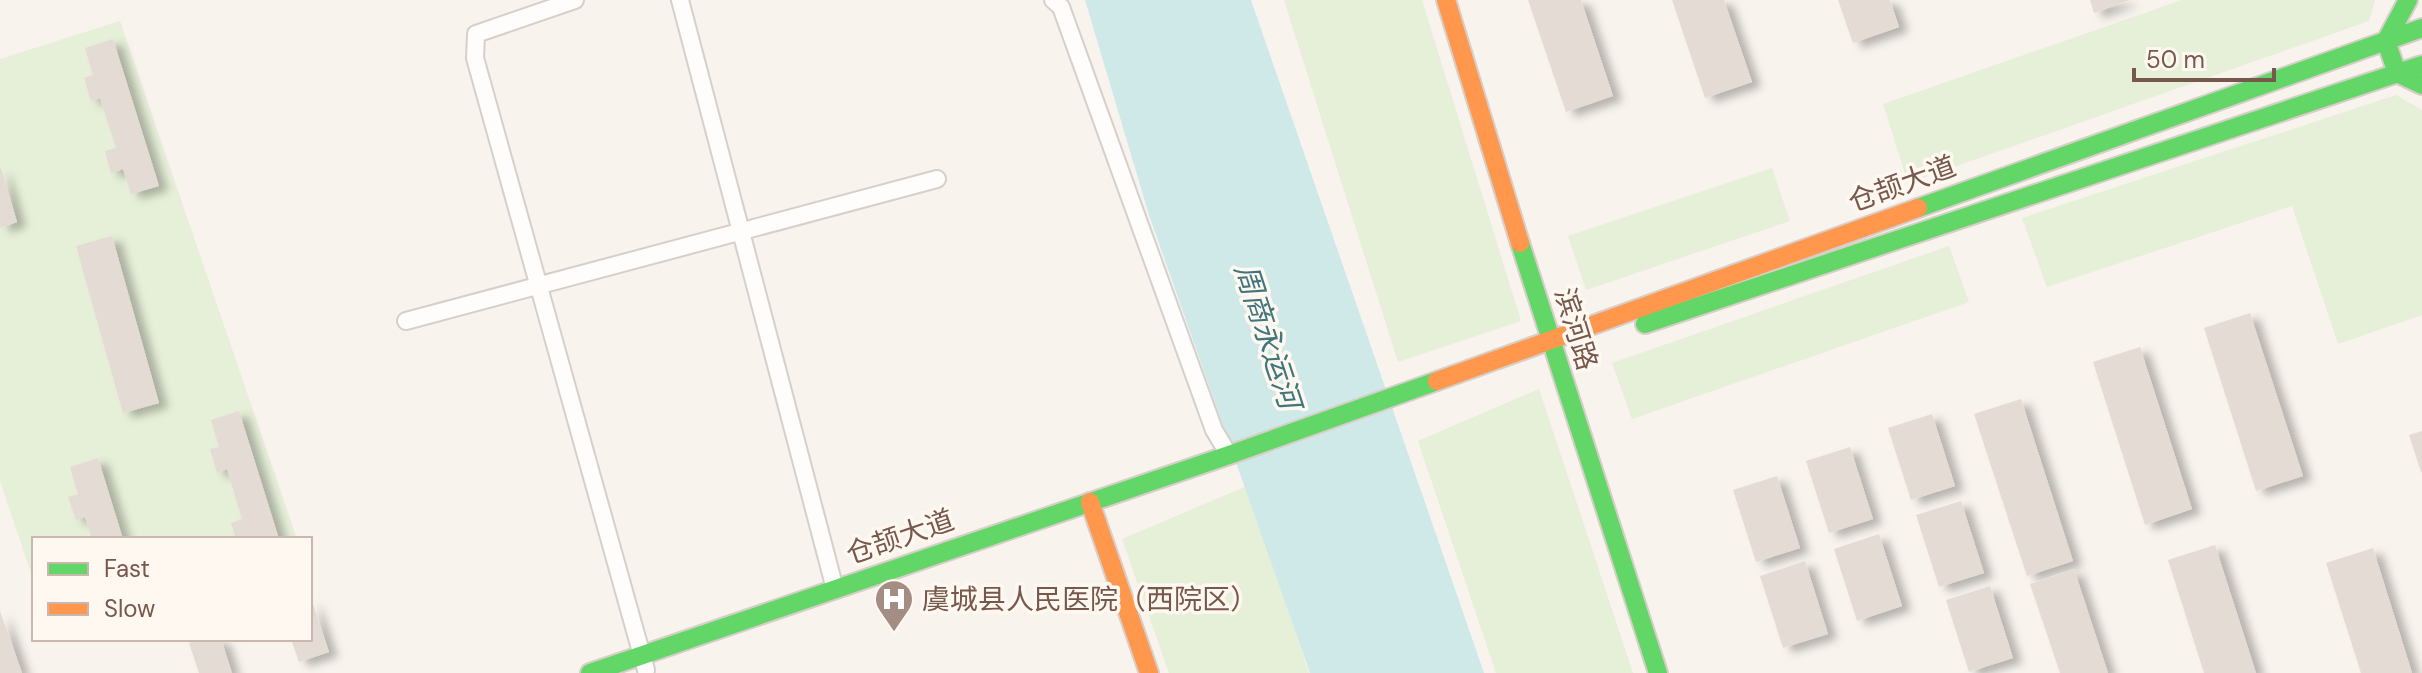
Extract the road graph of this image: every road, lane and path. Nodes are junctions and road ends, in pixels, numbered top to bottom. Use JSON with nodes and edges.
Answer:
{"nodes":[{"id":1,"x":575,"y":0,"type":"edge"},
{"id":2,"x":680,"y":0,"type":"edge"},
{"id":3,"x":1053,"y":0,"type":"edge"},
{"id":4,"x":1446,"y":0,"type":"edge"},
{"id":5,"x":2408,"y":0,"type":"edge"},
{"id":6,"x":2422,"y":28,"type":"edge"},
{"id":7,"x":2386,"y":41,"type":"junction"},
{"id":8,"x":2422,"y":65,"type":"edge"},
{"id":9,"x":2397,"y":73,"type":"junction"},
{"id":10,"x":2422,"y":85,"type":"edge"},
{"id":11,"x":937,"y":179,"type":"dead end"},
{"id":12,"x":741,"y":231,"type":"junction"},
{"id":13,"x":539,"y":285,"type":"junction"},
{"id":14,"x":406,"y":321,"type":"dead end"},
{"id":15,"x":1552,"y":348,"type":"junction"},
{"id":16,"x":1230,"y":460,"type":"junction"},
{"id":17,"x":1092,"y":508,"type":"junction"},
{"id":18,"x":835,"y":589,"type":"junction"},
{"id":19,"x":641,"y":666,"type":"edge"},
{"id":20,"x":590,"y":673,"type":"edge"},
{"id":21,"x":1149,"y":673,"type":"edge"},
{"id":22,"x":1658,"y":673,"type":"edge"}],
"edges":[{"from":1,"to":13,"type":"street"},
{"from":2,"to":12,"type":"street"},
{"from":3,"to":16,"type":"street"},
{"from":4,"to":15,"type":"main road","name":"滨河路"},
{"from":5,"to":7,"type":"main road"},
{"from":6,"to":7,"type":"main road","name":"仓颉大道"},
{"from":7,"to":9,"type":"main road"},
{"from":7,"to":15,"type":"main road","name":"仓颉大道"},
{"from":8,"to":9,"type":"main road","name":"仓颉大道"},
{"from":9,"to":10,"type":"main road"},
{"from":9,"to":15,"type":"main road","name":"仓颉大道"},
{"from":11,"to":12,"type":"street"},
{"from":12,"to":13,"type":"street"},
{"from":12,"to":18,"type":"street"},
{"from":13,"to":14,"type":"street"},
{"from":13,"to":19,"type":"street"},
{"from":15,"to":16,"type":"main road","name":"仓颉大道"},
{"from":15,"to":22,"type":"main road","name":"滨河路"},
{"from":16,"to":17,"type":"main road","name":"仓颉大道"},
{"from":17,"to":18,"type":"main road","name":"仓颉大道"},
{"from":17,"to":19,"type":"main road","name":"仓颉大道"},
{"from":17,"to":21,"type":"main road"},
{"from":18,"to":19,"type":"main road","name":"仓颉大道"},
{"from":19,"to":20,"type":"main road","name":"仓颉大道"}]}
